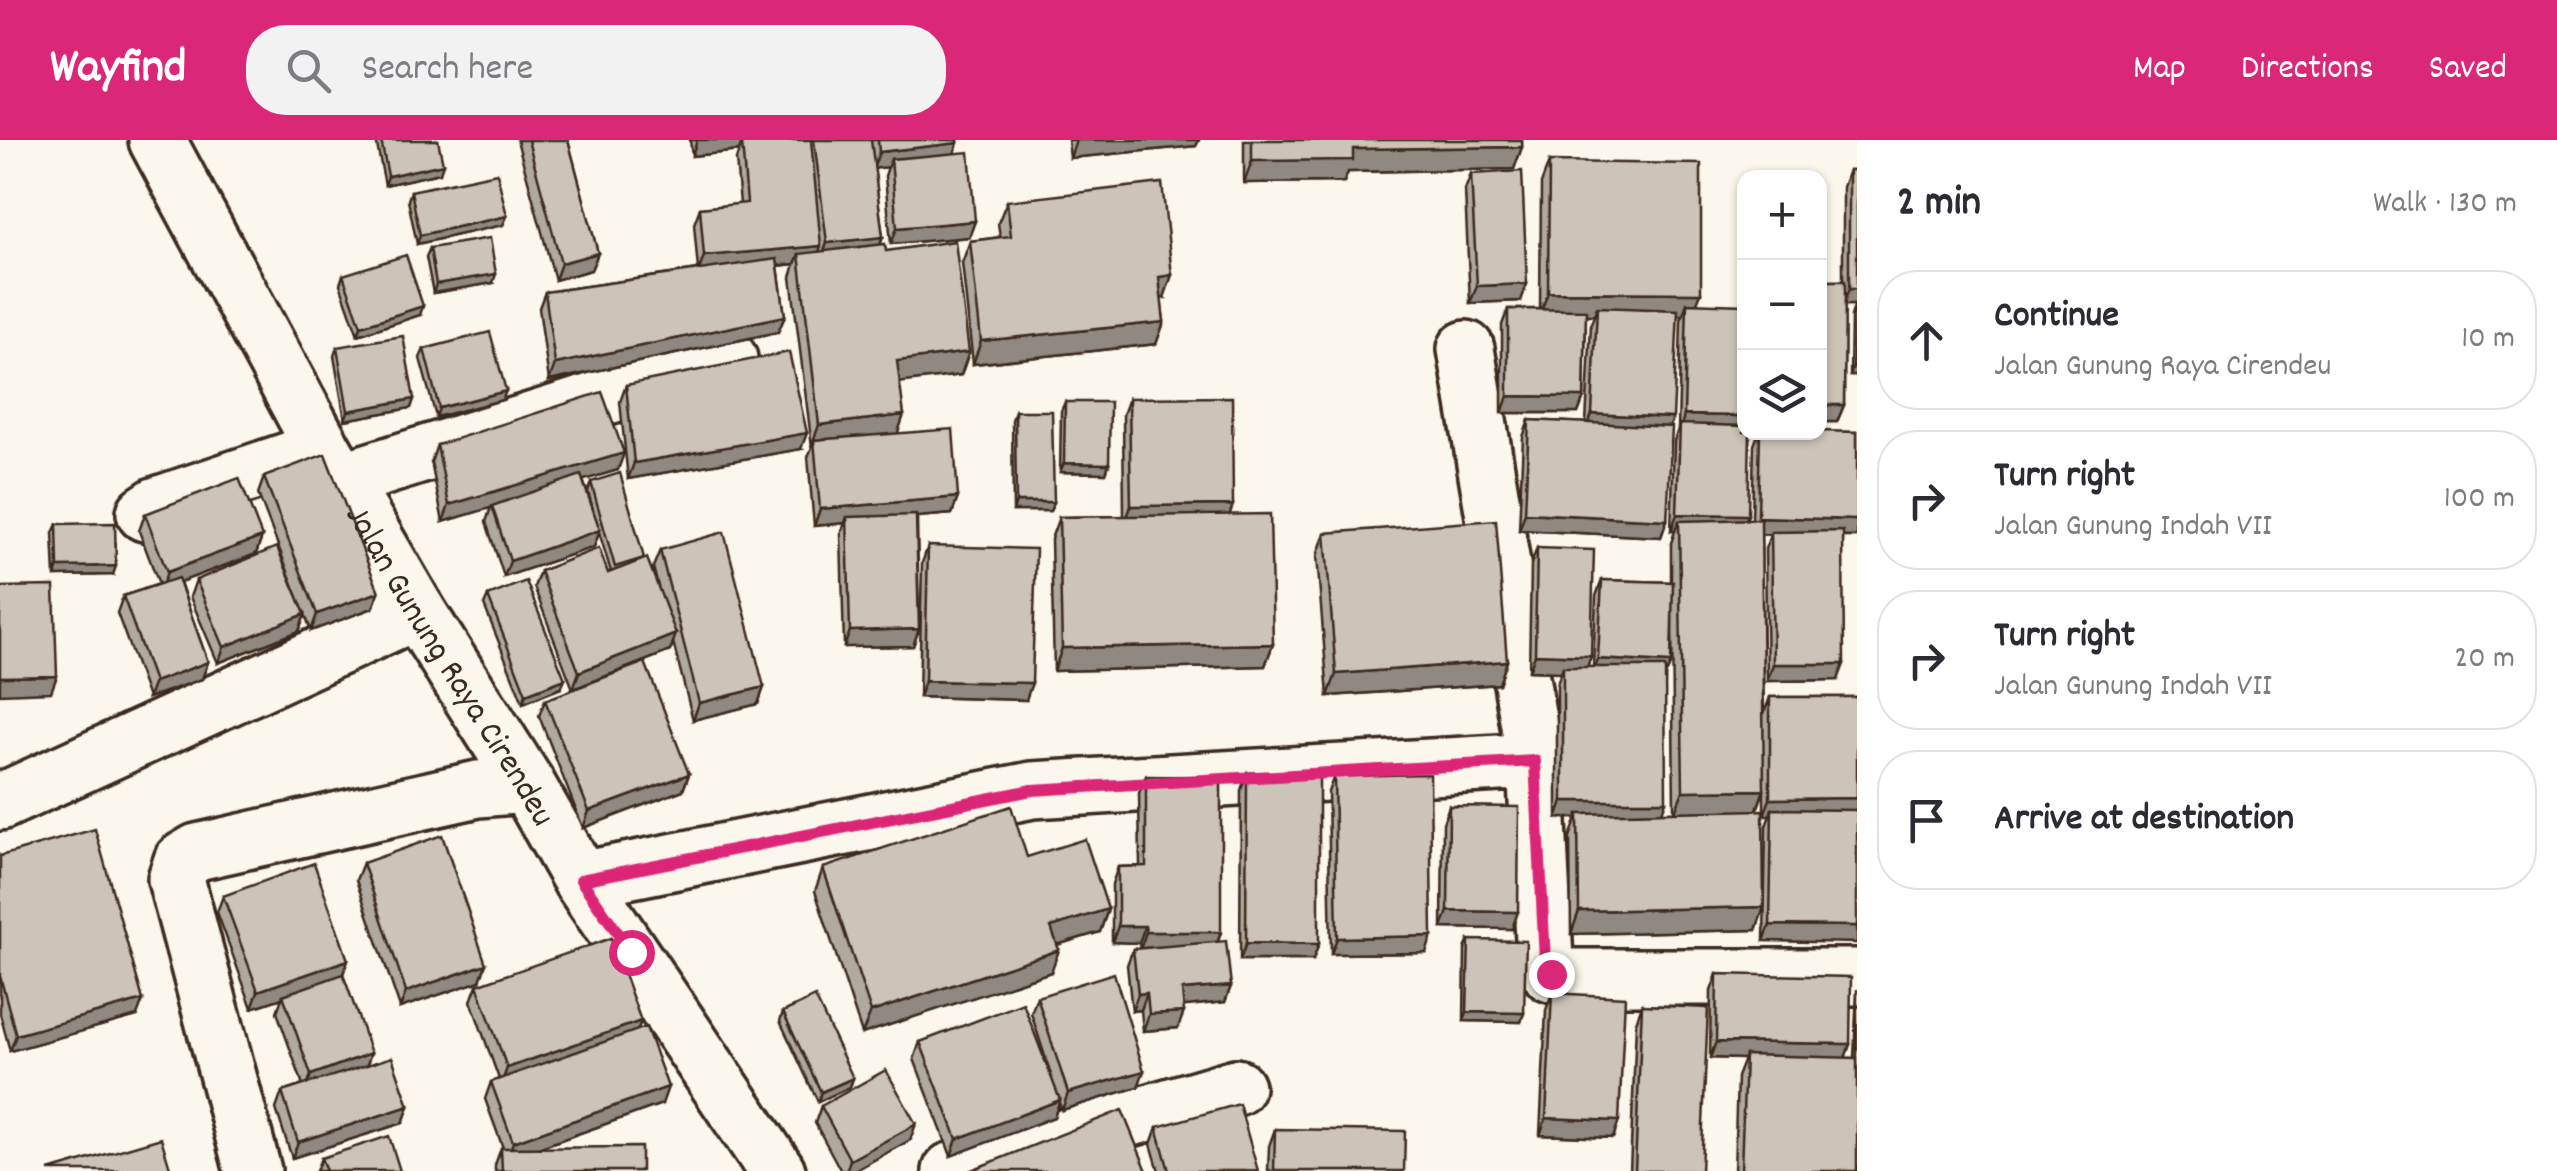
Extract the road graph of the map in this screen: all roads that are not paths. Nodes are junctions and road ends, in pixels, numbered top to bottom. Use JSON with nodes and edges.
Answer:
{"nodes":[{"id":1,"x":166,"y":142,"type":"edge"},
{"id":2,"x":1466,"y":350,"type":"dead end"},
{"id":3,"x":730,"y":359,"type":"edge"},
{"id":4,"x":332,"y":464,"type":"junction"},
{"id":5,"x":145,"y":513,"type":"edge"},
{"id":6,"x":417,"y":611,"type":"junction"},
{"id":7,"x":1535,"y":761,"type":"junction"},
{"id":8,"x":526,"y":786,"type":"junction"},
{"id":9,"x":0,"y":802,"type":"edge"},
{"id":10,"x":581,"y":880,"type":"junction"},
{"id":11,"x":1857,"y":977,"type":"edge"},
{"id":12,"x":1236,"y":1087,"type":"dead end"},
{"id":13,"x":253,"y":1171,"type":"edge"},
{"id":14,"x":777,"y":1171,"type":"edge"},
{"id":15,"x":951,"y":1171,"type":"edge"}],
"edges":[{"from":1,"to":4,"type":"street","name":"Jalan Gunung Raya Cirendeu"},
{"from":2,"to":7,"type":"street"},
{"from":3,"to":4,"type":"street"},
{"from":4,"to":5,"type":"street"},
{"from":4,"to":6,"type":"street","name":"Jalan Gunung Raya Cirendeu"},
{"from":6,"to":8,"type":"street","name":"Jalan Gunung Raya Cirendeu"},
{"from":6,"to":9,"type":"street"},
{"from":7,"to":10,"type":"street"},
{"from":7,"to":11,"type":"street"},
{"from":8,"to":10,"type":"street","name":"Jalan Gunung Raya Cirendeu"},
{"from":8,"to":13,"type":"street"},
{"from":10,"to":14,"type":"street","name":"Jalan Gunung Raya Cirendeu"},
{"from":12,"to":15,"type":"street"}]}
